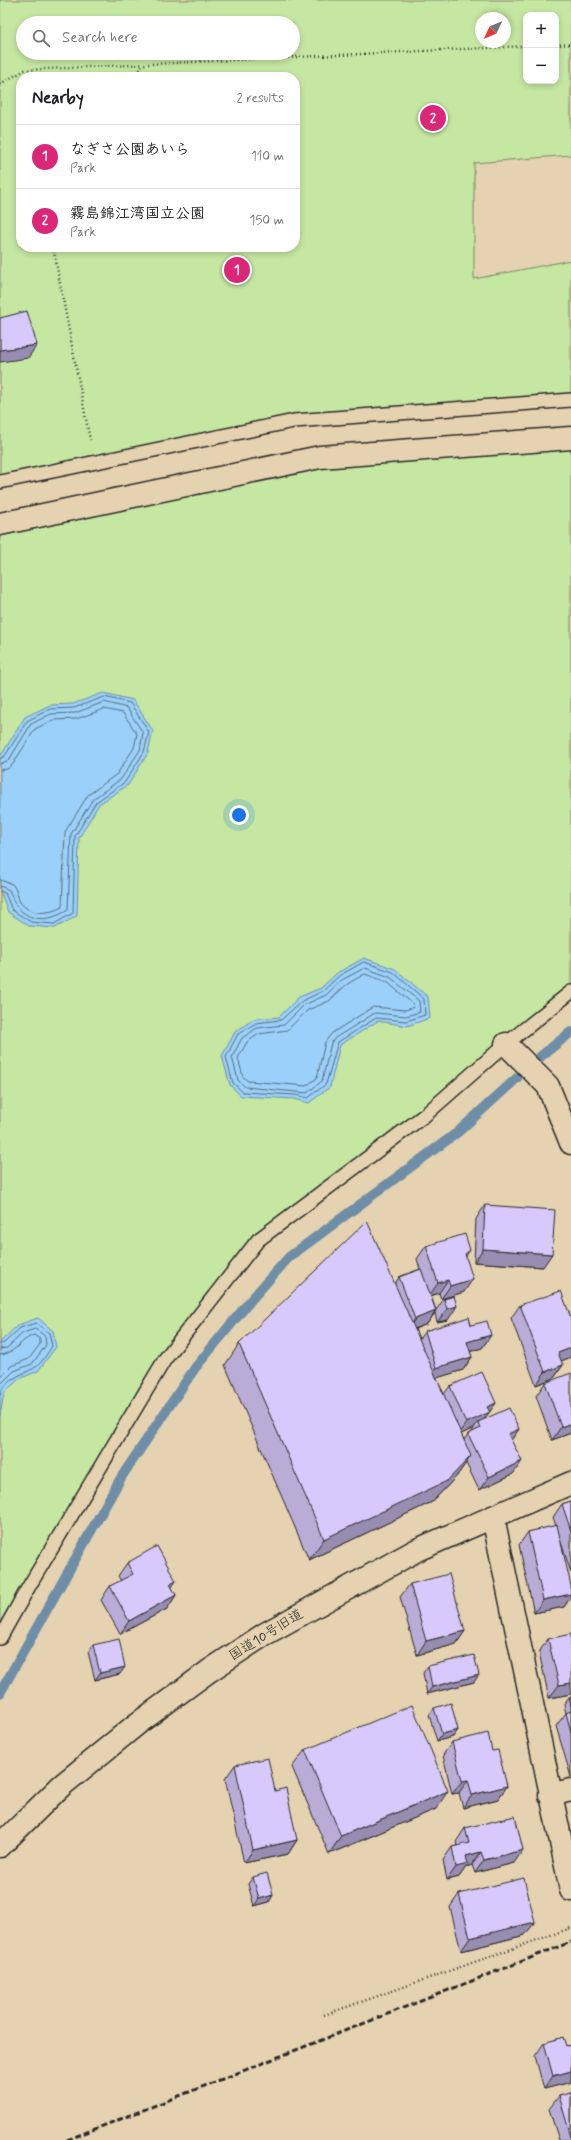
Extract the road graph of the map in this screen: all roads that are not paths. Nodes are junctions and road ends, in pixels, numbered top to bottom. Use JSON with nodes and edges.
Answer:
{"nodes":[{"id":1,"x":571,"y":400,"type":"edge"},
{"id":2,"x":571,"y":438,"type":"edge"},
{"id":3,"x":0,"y":482,"type":"edge"},
{"id":4,"x":0,"y":524,"type":"edge"},
{"id":5,"x":571,"y":992,"type":"edge"},
{"id":6,"x":506,"y":1044,"type":"junction"},
{"id":7,"x":571,"y":1143,"type":"edge"},
{"id":8,"x":571,"y":1483,"type":"edge"},
{"id":9,"x":493,"y":1517,"type":"junction"},
{"id":10,"x":0,"y":1638,"type":"edge"},
{"id":11,"x":571,"y":1790,"type":"edge"},
{"id":12,"x":550,"y":1795,"type":"junction"},
{"id":13,"x":0,"y":1846,"type":"edge"},
{"id":14,"x":571,"y":1890,"type":"edge"}],
"edges":[{"from":1,"to":3,"type":"lane"},
{"from":2,"to":4,"type":"street"},
{"from":5,"to":6,"type":"lane"},
{"from":6,"to":7,"type":"street"},
{"from":6,"to":10,"type":"lane"},
{"from":8,"to":9,"type":"street","name":"国道10号旧道"},
{"from":9,"to":12,"type":"street"},
{"from":9,"to":13,"type":"street","name":"国道10号旧道"},
{"from":11,"to":12,"type":"street"},
{"from":12,"to":14,"type":"street"}]}
